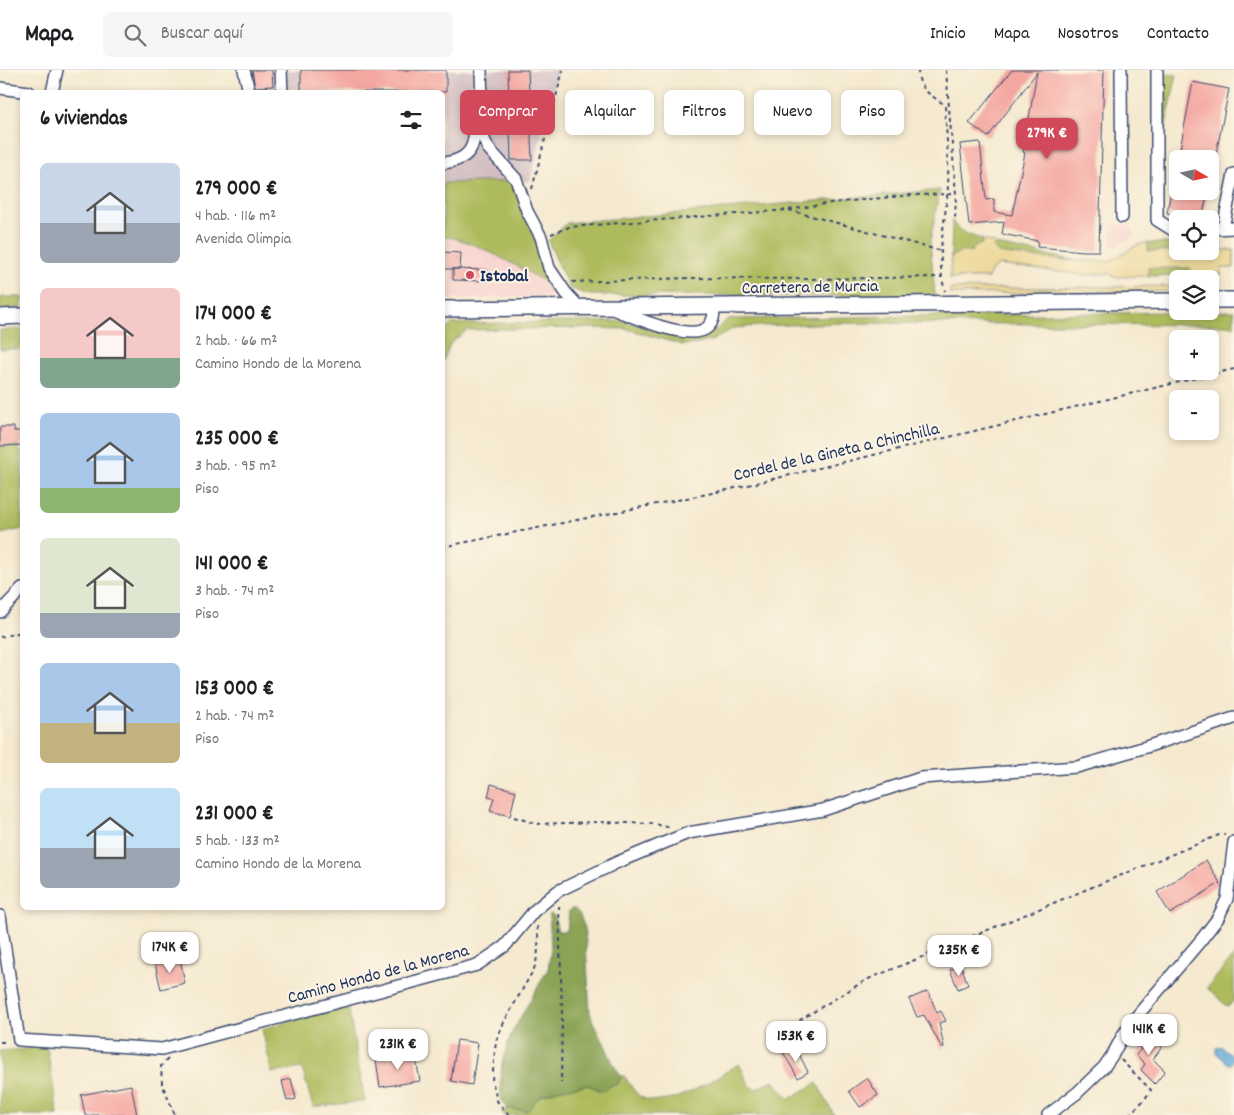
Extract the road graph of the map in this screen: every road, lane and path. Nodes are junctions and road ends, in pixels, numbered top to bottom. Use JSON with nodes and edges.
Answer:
{"nodes":[{"id":1,"x":57,"y":70,"type":"edge"},
{"id":2,"x":244,"y":70,"type":"edge"},
{"id":3,"x":281,"y":70,"type":"edge"},
{"id":4,"x":475,"y":70,"type":"edge"},
{"id":5,"x":481,"y":70,"type":"edge"},
{"id":6,"x":563,"y":70,"type":"edge"},
{"id":7,"x":918,"y":70,"type":"edge"},
{"id":8,"x":946,"y":70,"type":"edge"},
{"id":9,"x":1122,"y":70,"type":"edge"},
{"id":10,"x":1157,"y":70,"type":"edge"},
{"id":11,"x":0,"y":88,"type":"edge"},
{"id":12,"x":52,"y":90,"type":"edge"},
{"id":13,"x":249,"y":90,"type":"edge"},
{"id":14,"x":282,"y":90,"type":"edge"},
{"id":15,"x":20,"y":91,"type":"edge"},
{"id":16,"x":445,"y":163,"type":"edge"},
{"id":17,"x":1234,"y":174,"type":"edge"},
{"id":18,"x":532,"y":189,"type":"dead end"},
{"id":19,"x":947,"y":194,"type":"junction"},
{"id":20,"x":956,"y":194,"type":"junction"},
{"id":21,"x":788,"y":210,"type":"junction"},
{"id":22,"x":1122,"y":218,"type":"dead end"},
{"id":23,"x":955,"y":219,"type":"dead end"},
{"id":24,"x":1169,"y":228,"type":"edge"},
{"id":25,"x":1228,"y":228,"type":"edge"},
{"id":26,"x":541,"y":237,"type":"junction"},
{"id":27,"x":941,"y":252,"type":"junction"},
{"id":28,"x":942,"y":277,"type":"junction"},
{"id":29,"x":558,"y":282,"type":"junction"},
{"id":30,"x":944,"y":285,"type":"junction"},
{"id":31,"x":949,"y":285,"type":"dead end"},
{"id":32,"x":1219,"y":300,"type":"edge"},
{"id":33,"x":1234,"y":300,"type":"edge"},
{"id":34,"x":1169,"y":301,"type":"edge"},
{"id":35,"x":949,"y":303,"type":"junction"},
{"id":36,"x":714,"y":306,"type":"junction"},
{"id":37,"x":609,"y":307,"type":"junction"},
{"id":38,"x":580,"y":308,"type":"junction"},
{"id":39,"x":445,"y":310,"type":"edge"},
{"id":40,"x":20,"y":316,"type":"edge"},
{"id":41,"x":0,"y":317,"type":"edge"},
{"id":42,"x":1234,"y":369,"type":"edge"},
{"id":43,"x":445,"y":546,"type":"edge"},
{"id":44,"x":20,"y":591,"type":"edge"},
{"id":45,"x":0,"y":612,"type":"edge"},
{"id":46,"x":20,"y":632,"type":"edge"},
{"id":47,"x":0,"y":637,"type":"edge"},
{"id":48,"x":1234,"y":718,"type":"edge"},
{"id":49,"x":514,"y":817,"type":"dead end"},
{"id":50,"x":688,"y":833,"type":"junction"},
{"id":51,"x":1230,"y":838,"type":"edge"},
{"id":52,"x":558,"y":891,"type":"junction"},
{"id":53,"x":534,"y":911,"type":"junction"},
{"id":54,"x":0,"y":916,"type":"edge"},
{"id":55,"x":772,"y":1037,"type":"dead end"},
{"id":56,"x":173,"y":1054,"type":"dead end"},
{"id":57,"x":1113,"y":1054,"type":"junction"},
{"id":58,"x":560,"y":1083,"type":"dead end"},
{"id":59,"x":175,"y":1115,"type":"edge"},
{"id":60,"x":509,"y":1115,"type":"edge"},
{"id":61,"x":1048,"y":1115,"type":"edge"},
{"id":62,"x":1129,"y":1115,"type":"edge"}],
"edges":[{"from":1,"to":12,"type":"street"},
{"from":2,"to":13,"type":"street"},
{"from":3,"to":14,"type":"street"},
{"from":4,"to":16,"type":"street"},
{"from":5,"to":26,"type":"street"},
{"from":6,"to":18,"type":"path"},
{"from":7,"to":19,"type":"path"},
{"from":8,"to":20,"type":"path"},
{"from":9,"to":22,"type":"street"},
{"from":10,"to":24,"type":"street"},
{"from":11,"to":15,"type":"street"},
{"from":17,"to":25,"type":"street"},
{"from":19,"to":20,"type":"path"},
{"from":19,"to":21,"type":"path"},
{"from":19,"to":27,"type":"path"},
{"from":20,"to":23,"type":"path"},
{"from":21,"to":26,"type":"path"},
{"from":21,"to":27,"type":"path"},
{"from":26,"to":29,"type":"street"},
{"from":27,"to":28,"type":"path"},
{"from":28,"to":29,"type":"path"},
{"from":28,"to":30,"type":"path"},
{"from":29,"to":38,"type":"street"},
{"from":30,"to":31,"type":"path"},
{"from":30,"to":35,"type":"path"},
{"from":32,"to":33,"type":"highway"},
{"from":34,"to":35,"type":"highway","name":"Carretera de Murcia"},
{"from":35,"to":36,"type":"highway","name":"Carretera de Murcia"},
{"from":36,"to":37,"type":"highway","name":"Carretera de Murcia"},
{"from":36,"to":37,"type":"street"},
{"from":37,"to":38,"type":"highway","name":"Carretera de Murcia"},
{"from":38,"to":39,"type":"highway","name":"Carretera de Murcia"},
{"from":40,"to":41,"type":"highway"},
{"from":42,"to":43,"type":"path","name":"Cordel de la Gineta a Chinchilla"},
{"from":44,"to":45,"type":"street"},
{"from":46,"to":47,"type":"path"},
{"from":48,"to":50,"type":"street","name":"Camino Hondo de la Morena"},
{"from":49,"to":50,"type":"path"},
{"from":50,"to":52,"type":"street","name":"Camino Hondo de la Morena"},
{"from":51,"to":55,"type":"path"},
{"from":51,"to":57,"type":"street"},
{"from":52,"to":53,"type":"street","name":"Camino Hondo de la Morena"},
{"from":52,"to":58,"type":"path"},
{"from":53,"to":54,"type":"street","name":"Camino Hondo de la Morena"},
{"from":53,"to":60,"type":"path"},
{"from":56,"to":59,"type":"path"},
{"from":57,"to":61,"type":"street"},
{"from":57,"to":62,"type":"path"}]}
